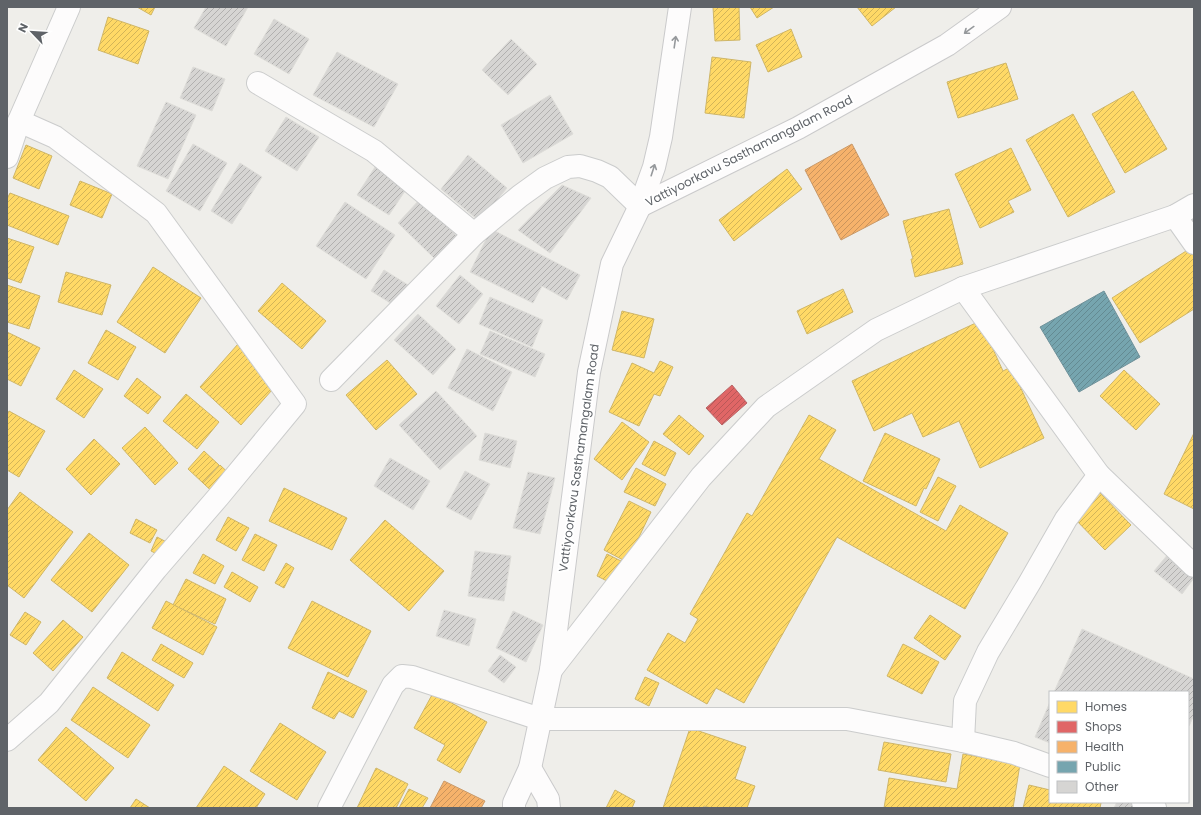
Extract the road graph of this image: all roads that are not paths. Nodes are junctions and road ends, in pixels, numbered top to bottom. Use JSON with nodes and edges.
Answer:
{"nodes":[{"id":1,"x":69,"y":7,"type":"edge"},
{"id":2,"x":680,"y":7,"type":"edge"},
{"id":3,"x":1000,"y":7,"type":"edge"},
{"id":4,"x":258,"y":84,"type":"dead end"},
{"id":5,"x":19,"y":120,"type":"junction"},
{"id":6,"x":7,"y":157,"type":"edge"},
{"id":7,"x":1194,"y":205,"type":"edge"},
{"id":8,"x":640,"y":206,"type":"junction"},
{"id":9,"x":1175,"y":216,"type":"junction"},
{"id":10,"x":474,"y":234,"type":"junction"},
{"id":11,"x":1194,"y":243,"type":"edge"},
{"id":12,"x":963,"y":288,"type":"junction"},
{"id":13,"x":331,"y":380,"type":"dead end"},
{"id":14,"x":1099,"y":475,"type":"junction"},
{"id":15,"x":1194,"y":566,"type":"edge"},
{"id":16,"x":551,"y":670,"type":"junction"},
{"id":17,"x":540,"y":719,"type":"junction"},
{"id":18,"x":7,"y":740,"type":"edge"},
{"id":19,"x":963,"y":741,"type":"junction"},
{"id":20,"x":1049,"y":766,"type":"edge"},
{"id":21,"x":530,"y":768,"type":"junction"},
{"id":22,"x":1145,"y":803,"type":"edge"},
{"id":23,"x":329,"y":808,"type":"edge"},
{"id":24,"x":514,"y":808,"type":"edge"},
{"id":25,"x":549,"y":808,"type":"edge"},
{"id":26,"x":1155,"y":808,"type":"edge"}],
"edges":[{"from":1,"to":5,"type":"street"},
{"from":8,"to":2,"type":"street","one_way":true},
{"from":3,"to":8,"type":"street","name":"Vattiyoorkavu Sasthamangalam Road","one_way":true},
{"from":4,"to":10,"type":"street"},
{"from":5,"to":6,"type":"street"},
{"from":5,"to":18,"type":"street"},
{"from":7,"to":9,"type":"street"},
{"from":8,"to":10,"type":"street"},
{"from":8,"to":16,"type":"street","name":"Vattiyoorkavu Sasthamangalam Road"},
{"from":9,"to":11,"type":"street"},
{"from":9,"to":12,"type":"street"},
{"from":10,"to":13,"type":"street"},
{"from":12,"to":14,"type":"street"},
{"from":12,"to":16,"type":"street"},
{"from":14,"to":15,"type":"street"},
{"from":14,"to":19,"type":"street"},
{"from":16,"to":17,"type":"street","name":"Vattiyoorkavu Sasthamangalam Road"},
{"from":17,"to":19,"type":"street"},
{"from":17,"to":21,"type":"street","name":"Vattiyoorkavu Sasthamangalam Road"},
{"from":17,"to":23,"type":"street"},
{"from":19,"to":20,"type":"street"},
{"from":21,"to":24,"type":"street","name":"Vattiyoorkavu Sasthamangalam Road"},
{"from":21,"to":25,"type":"street"},
{"from":22,"to":26,"type":"street"}]}
